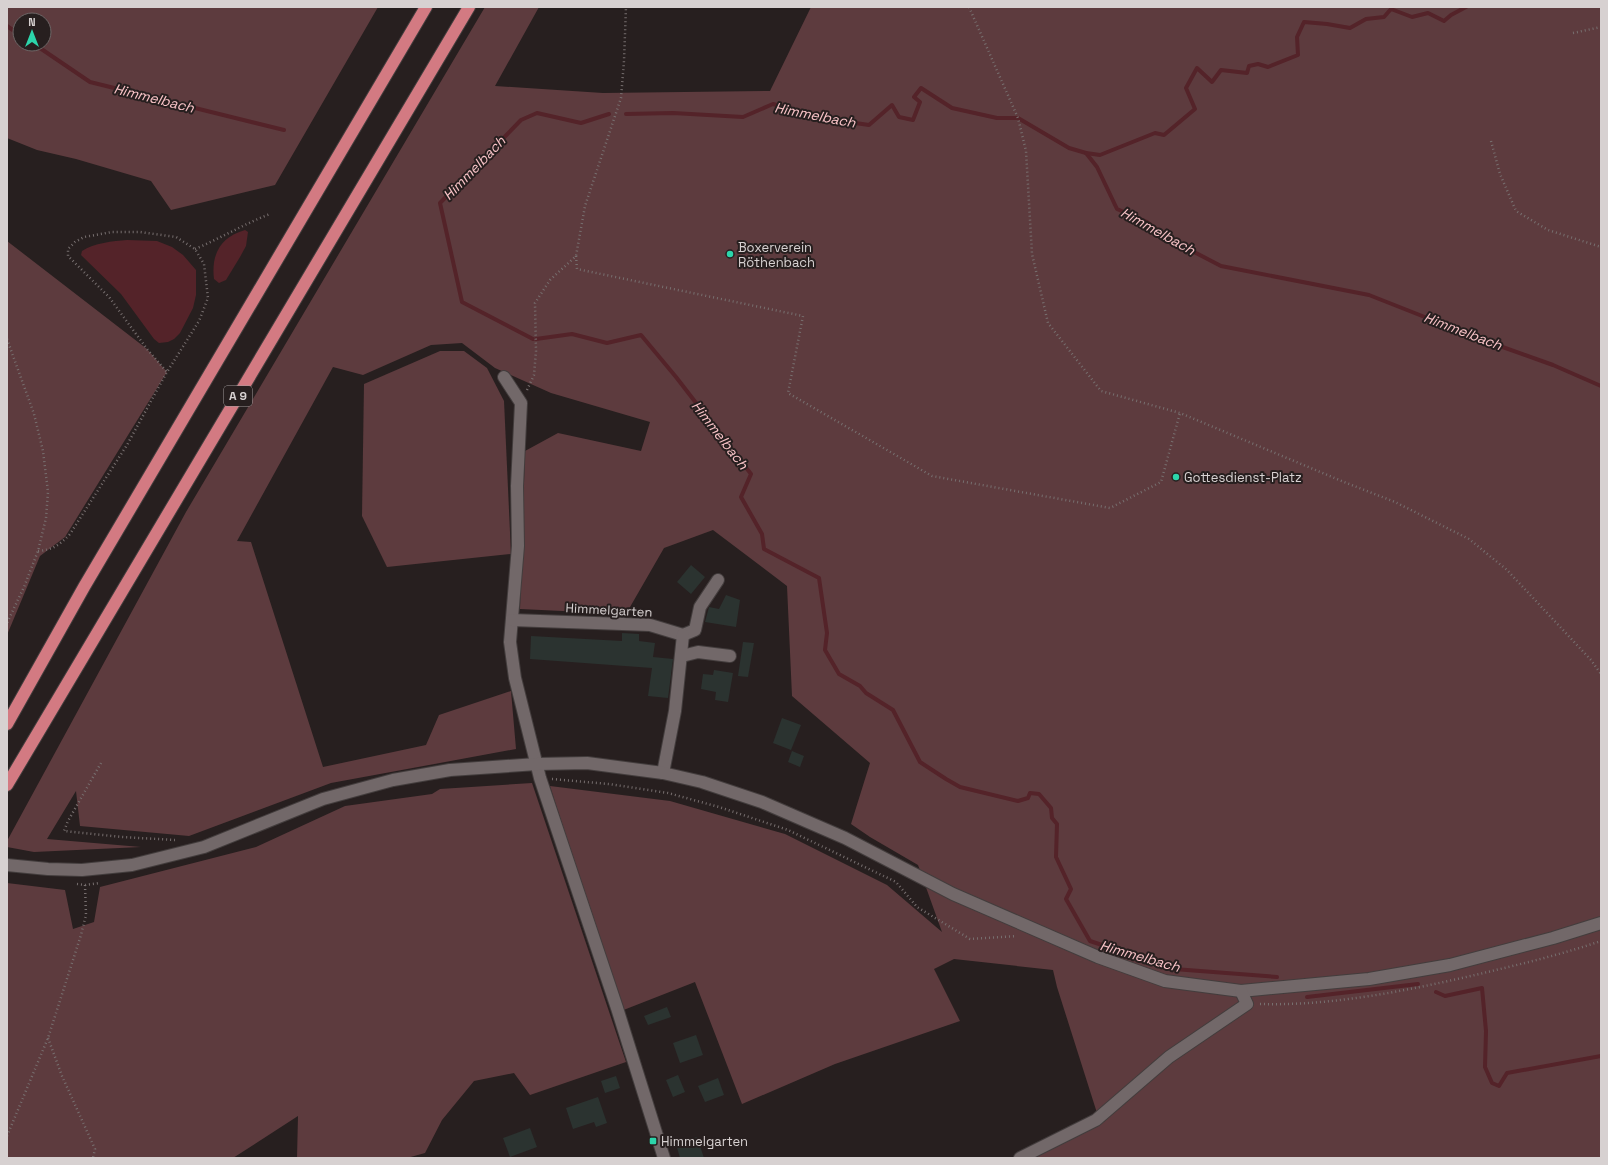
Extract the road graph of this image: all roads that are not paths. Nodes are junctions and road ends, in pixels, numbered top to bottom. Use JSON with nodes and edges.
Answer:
{"nodes":[{"id":1,"x":426,"y":7,"type":"edge"},
{"id":2,"x":469,"y":7,"type":"edge"},
{"id":3,"x":504,"y":377,"type":"dead end"},
{"id":4,"x":718,"y":580,"type":"dead end"},
{"id":5,"x":512,"y":620,"type":"junction"},
{"id":6,"x":683,"y":635,"type":"junction"},
{"id":7,"x":682,"y":656,"type":"junction"},
{"id":8,"x":730,"y":656,"type":"dead end"},
{"id":9,"x":7,"y":724,"type":"edge"},
{"id":10,"x":537,"y":764,"type":"junction"},
{"id":11,"x":663,"y":773,"type":"junction"},
{"id":12,"x":7,"y":785,"type":"edge"},
{"id":13,"x":12,"y":866,"type":"edge"},
{"id":14,"x":1601,"y":923,"type":"edge"},
{"id":15,"x":1241,"y":991,"type":"junction"},
{"id":16,"x":664,"y":1158,"type":"edge"},
{"id":17,"x":1020,"y":1158,"type":"edge"}],
"edges":[{"from":1,"to":9,"type":"highway","number":"A 9"},
{"from":2,"to":12,"type":"highway","number":"A 9"},
{"from":3,"to":5,"type":"street"},
{"from":4,"to":6,"type":"street"},
{"from":5,"to":6,"type":"street","name":"Himmelgarten"},
{"from":5,"to":10,"type":"street"},
{"from":6,"to":7,"type":"street"},
{"from":7,"to":8,"type":"street"},
{"from":7,"to":11,"type":"street"},
{"from":10,"to":11,"type":"street"},
{"from":10,"to":13,"type":"street"},
{"from":10,"to":16,"type":"street"},
{"from":11,"to":15,"type":"street"},
{"from":14,"to":15,"type":"street"},
{"from":15,"to":17,"type":"street"}]}
